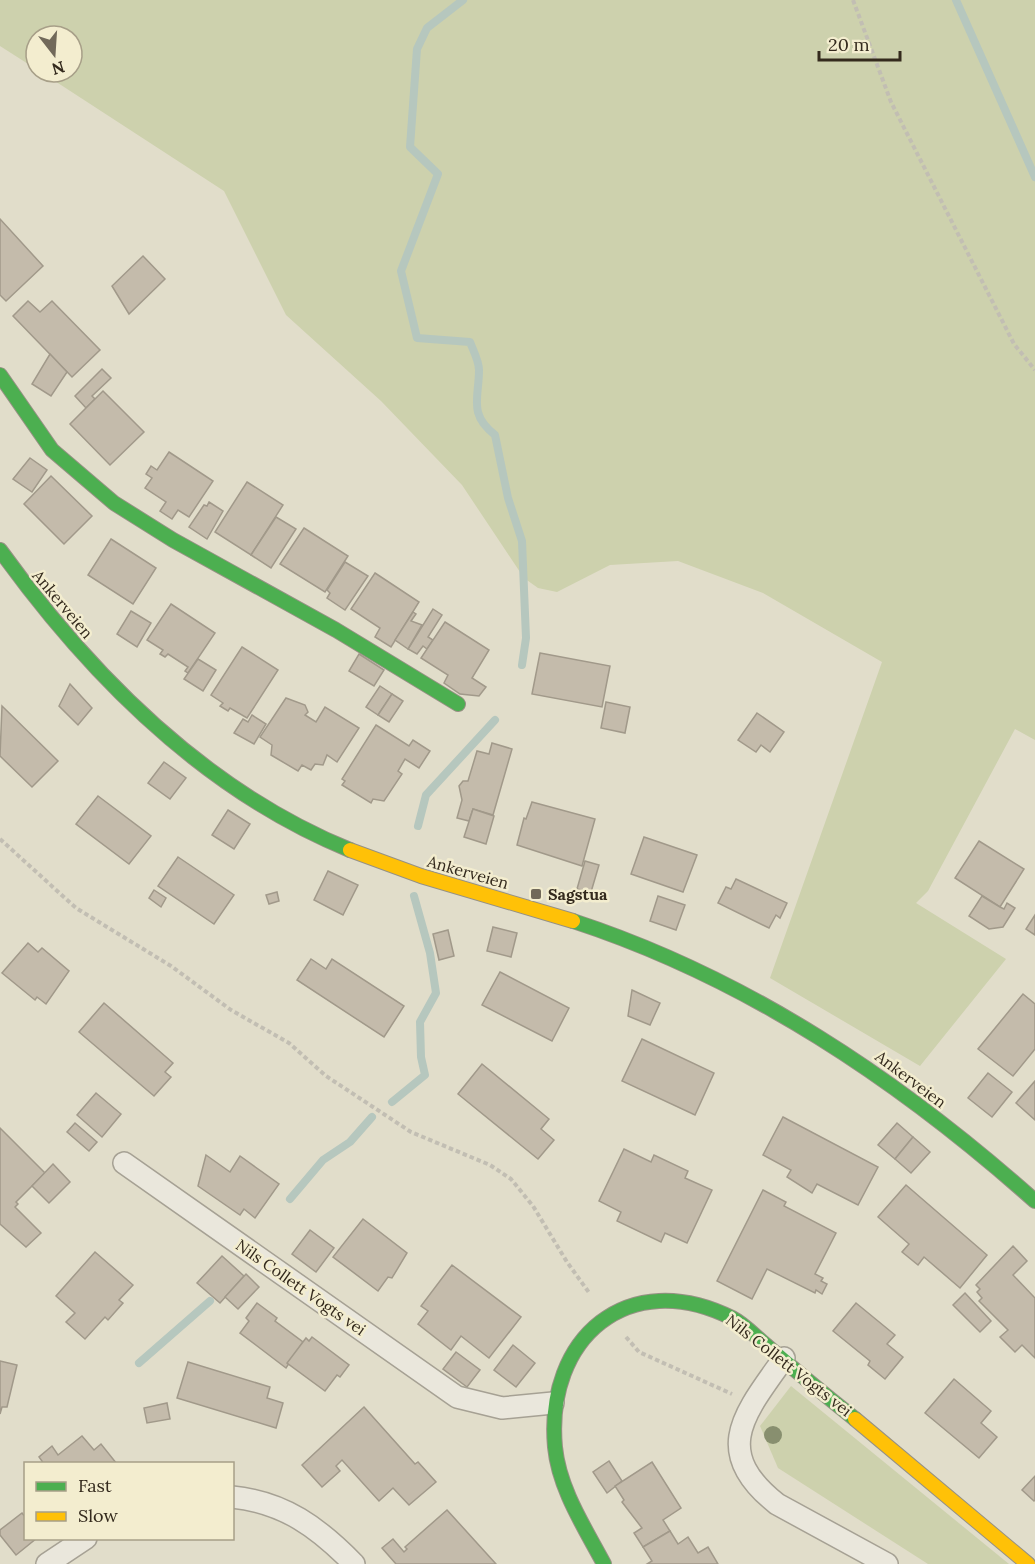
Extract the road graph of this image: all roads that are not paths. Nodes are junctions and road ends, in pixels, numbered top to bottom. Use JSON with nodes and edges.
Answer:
{"nodes":[{"id":1,"x":0,"y":375,"type":"edge"},
{"id":2,"x":0,"y":550,"type":"edge"},
{"id":3,"x":458,"y":704,"type":"dead end"},
{"id":4,"x":124,"y":1163,"type":"dead end"},
{"id":5,"x":1035,"y":1201,"type":"edge"},
{"id":6,"x":783,"y":1358,"type":"junction"},
{"id":7,"x":553,"y":1403,"type":"junction"},
{"id":8,"x":234,"y":1497,"type":"edge"},
{"id":9,"x":84,"y":1540,"type":"edge"},
{"id":10,"x":47,"y":1564,"type":"edge"},
{"id":11,"x":354,"y":1564,"type":"edge"},
{"id":12,"x":604,"y":1564,"type":"edge"},
{"id":13,"x":887,"y":1564,"type":"edge"},
{"id":14,"x":1028,"y":1564,"type":"edge"}],
"edges":[{"from":1,"to":3,"type":"street"},
{"from":2,"to":5,"type":"street","name":"Ankerveien"},
{"from":4,"to":7,"type":"street","name":"Nils Collett Vogts vei"},
{"from":6,"to":7,"type":"street","name":"Nils Collett Vogts vei"},
{"from":6,"to":13,"type":"street"},
{"from":6,"to":14,"type":"street","name":"Nils Collett Vogts vei"},
{"from":7,"to":12,"type":"street","name":"Nils Collett Vogts vei"},
{"from":8,"to":11,"type":"street"},
{"from":9,"to":10,"type":"street"}]}
